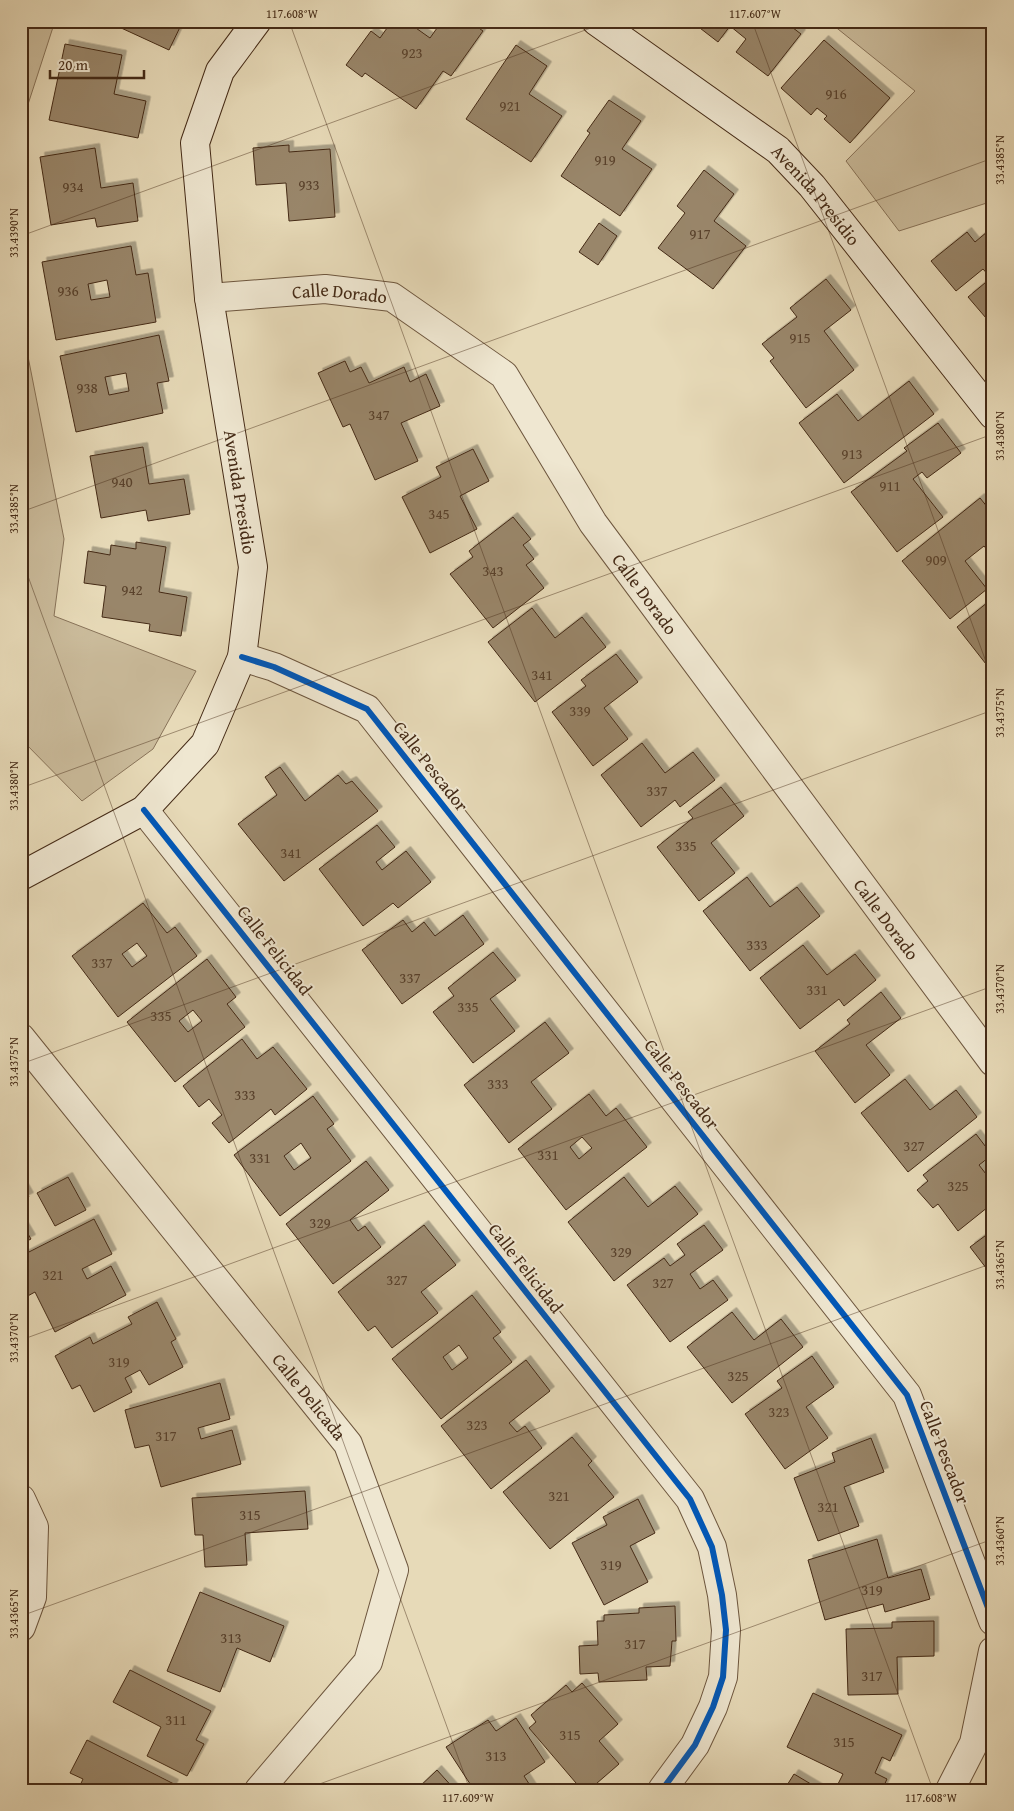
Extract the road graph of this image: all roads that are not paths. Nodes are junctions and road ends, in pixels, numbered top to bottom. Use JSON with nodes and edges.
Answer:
{"nodes":[{"id":1,"x":257,"y":21,"type":"edge"},
{"id":2,"x":596,"y":21,"type":"edge"},
{"id":3,"x":208,"y":298,"type":"junction"},
{"id":4,"x":993,"y":415,"type":"edge"},
{"id":5,"x":242,"y":656,"type":"junction"},
{"id":6,"x":144,"y":810,"type":"junction"},
{"id":7,"x":21,"y":876,"type":"edge"},
{"id":8,"x":21,"y":1038,"type":"edge"},
{"id":9,"x":993,"y":1062,"type":"edge"},
{"id":10,"x":21,"y":1499,"type":"edge"},
{"id":11,"x":993,"y":1621,"type":"edge"},
{"id":12,"x":21,"y":1626,"type":"edge"},
{"id":13,"x":993,"y":1651,"type":"edge"},
{"id":14,"x":259,"y":1790,"type":"edge"},
{"id":15,"x":662,"y":1790,"type":"edge"},
{"id":16,"x":950,"y":1790,"type":"edge"}],
"edges":[{"from":1,"to":3,"type":"street","name":"Avenida Presidio"},
{"from":2,"to":4,"type":"street","name":"Avenida Presidio"},
{"from":3,"to":5,"type":"street","name":"Avenida Presidio"},
{"from":3,"to":9,"type":"street","name":"Calle Dorado"},
{"from":5,"to":6,"type":"street","name":"Avenida Presidio"},
{"from":5,"to":11,"type":"street","name":"Calle Pescador"},
{"from":6,"to":7,"type":"street","name":"Avenida Presidio"},
{"from":6,"to":15,"type":"street","name":"Calle Felicidad"},
{"from":8,"to":14,"type":"street","name":"Calle Delicada"},
{"from":10,"to":12,"type":"street"},
{"from":13,"to":16,"type":"street"}]}
